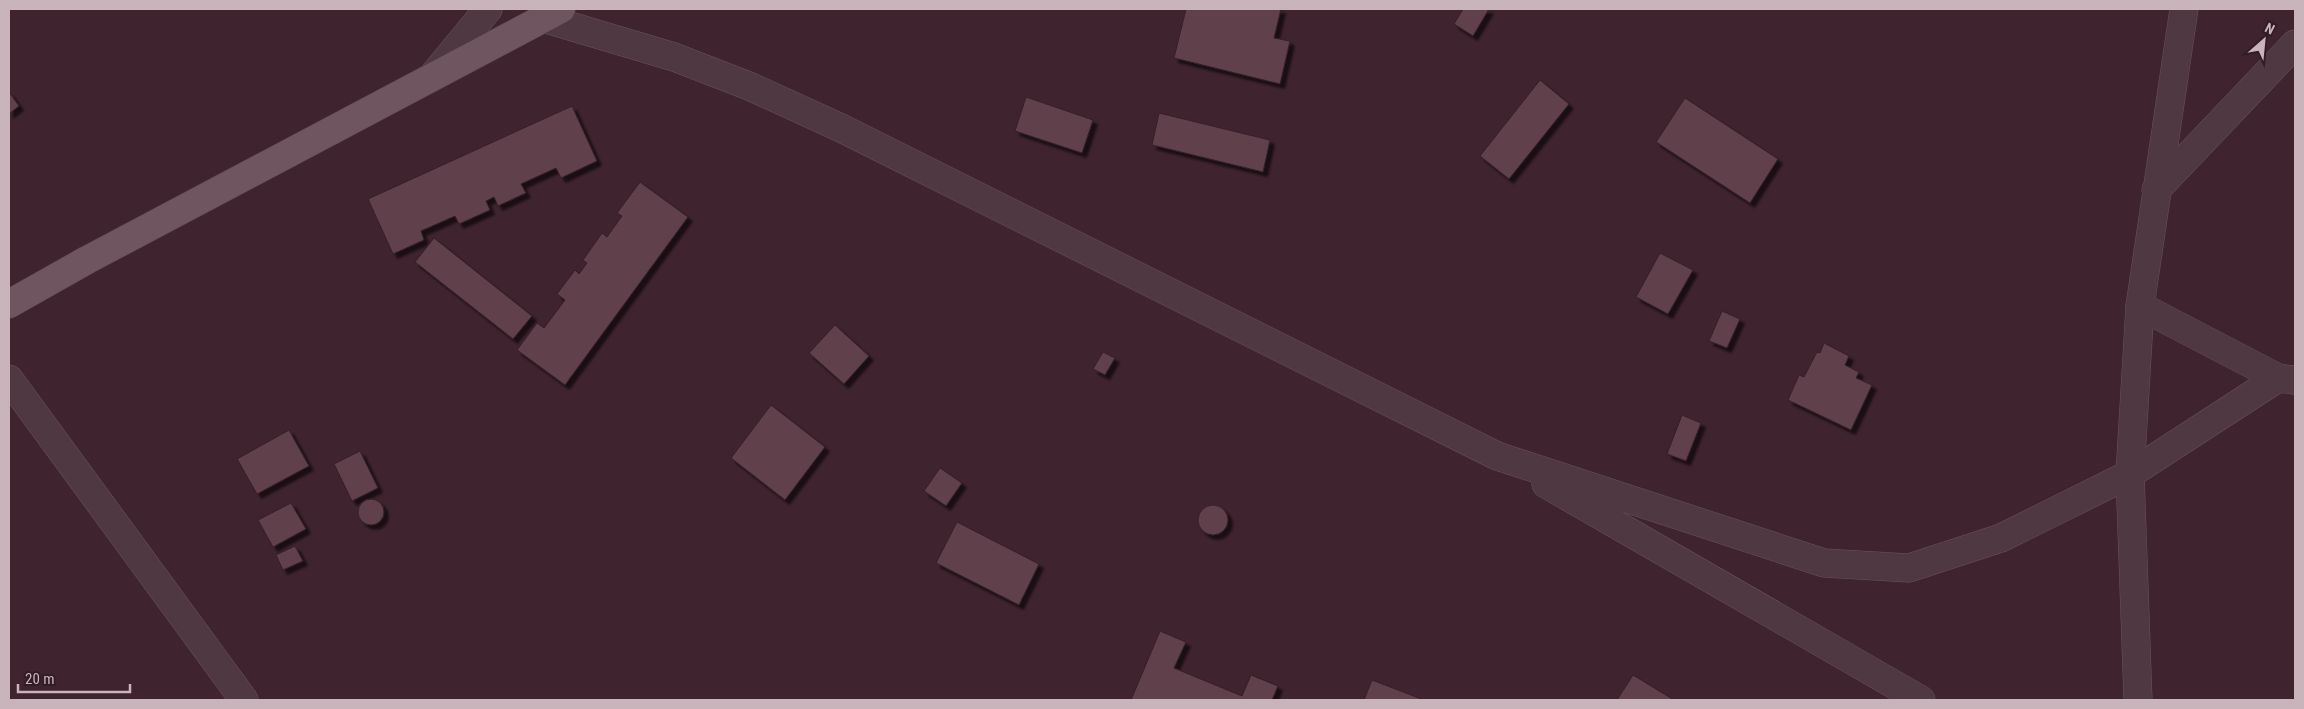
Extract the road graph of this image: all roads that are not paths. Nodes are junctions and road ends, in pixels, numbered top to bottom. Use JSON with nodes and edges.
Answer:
{"nodes":[{"id":1,"x":488,"y":9,"type":"edge"},
{"id":2,"x":2184,"y":9,"type":"edge"},
{"id":3,"x":552,"y":13,"type":"edge"},
{"id":4,"x":2295,"y":44,"type":"edge"},
{"id":5,"x":432,"y":77,"type":"junction"},
{"id":6,"x":2156,"y":190,"type":"junction"},
{"id":7,"x":9,"y":304,"type":"edge"},
{"id":8,"x":2140,"y":306,"type":"junction"},
{"id":9,"x":9,"y":379,"type":"edge"},
{"id":10,"x":2286,"y":379,"type":"edge"},
{"id":11,"x":1497,"y":456,"type":"junction"},
{"id":12,"x":2130,"y":474,"type":"junction"},
{"id":13,"x":244,"y":700,"type":"edge"},
{"id":14,"x":1921,"y":700,"type":"edge"},
{"id":15,"x":2138,"y":700,"type":"edge"}],
"edges":[{"from":1,"to":5,"type":"street"},
{"from":2,"to":6,"type":"street"},
{"from":3,"to":5,"type":"main road"},
{"from":3,"to":11,"type":"street"},
{"from":4,"to":6,"type":"street"},
{"from":5,"to":7,"type":"main road"},
{"from":6,"to":8,"type":"street"},
{"from":8,"to":10,"type":"street"},
{"from":8,"to":12,"type":"street"},
{"from":9,"to":13,"type":"street"},
{"from":10,"to":12,"type":"street"},
{"from":11,"to":12,"type":"street"},
{"from":11,"to":14,"type":"street"},
{"from":12,"to":15,"type":"street"}]}
